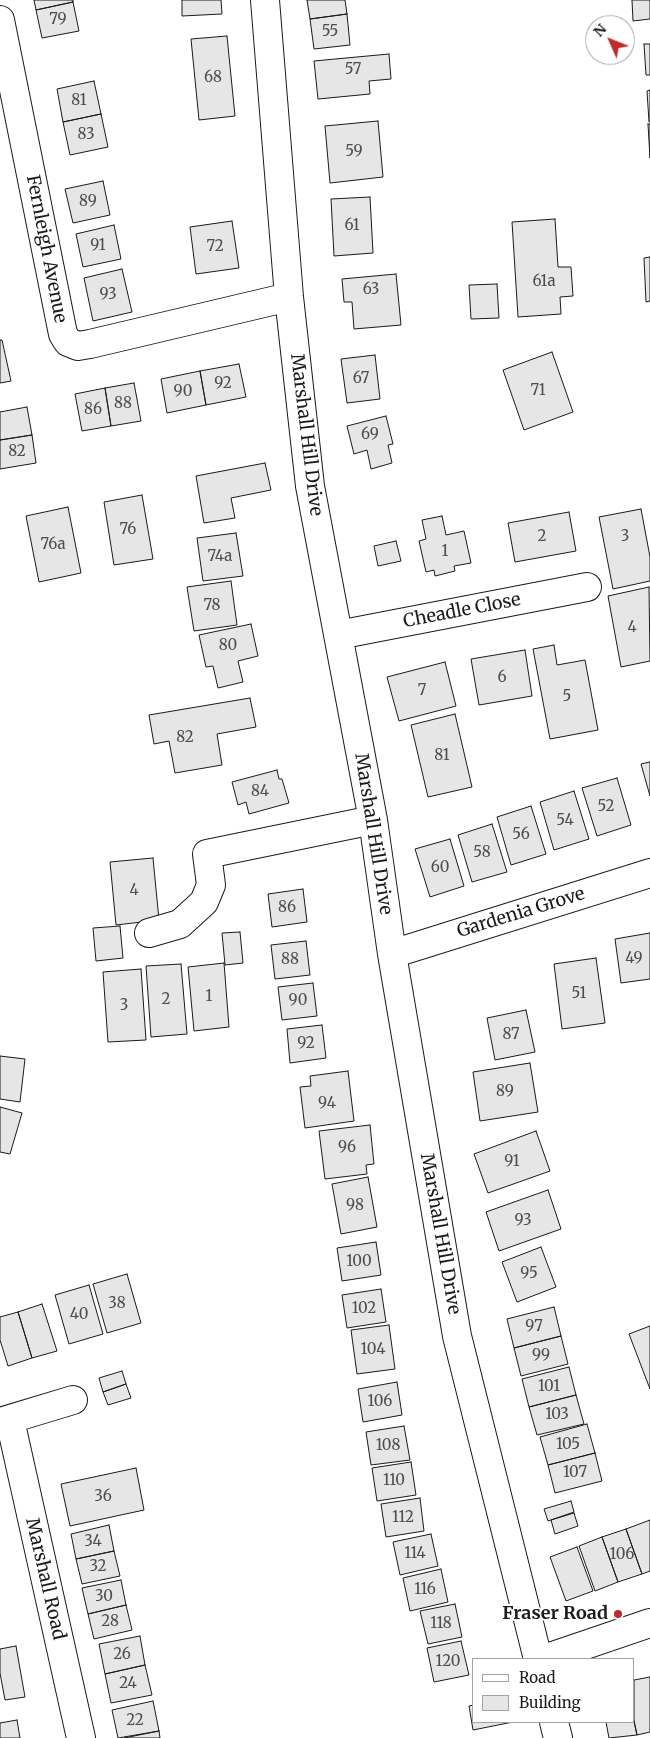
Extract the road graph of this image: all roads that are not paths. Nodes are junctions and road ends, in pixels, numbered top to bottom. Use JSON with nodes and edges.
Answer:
{"nodes":[{"id":1,"x":265,"y":0,"type":"edge"},
{"id":2,"x":0,"y":20,"type":"edge"},
{"id":3,"x":289,"y":297,"type":"junction"},
{"id":4,"x":587,"y":588,"type":"dead end"},
{"id":5,"x":338,"y":635,"type":"junction"},
{"id":6,"x":373,"y":820,"type":"junction"},
{"id":7,"x":650,"y":873,"type":"edge"},
{"id":8,"x":149,"y":933,"type":"dead end"},
{"id":9,"x":392,"y":954,"type":"junction"},
{"id":10,"x":73,"y":1400,"type":"dead end"},
{"id":11,"x":5,"y":1421,"type":"edge"},
{"id":12,"x":650,"y":1624,"type":"edge"},
{"id":13,"x":538,"y":1658,"type":"edge"},
{"id":14,"x":547,"y":1658,"type":"edge"},
{"id":15,"x":554,"y":1723,"type":"edge"},
{"id":16,"x":81,"y":1738,"type":"edge"},
{"id":17,"x":558,"y":1738,"type":"edge"}],
"edges":[{"from":1,"to":3,"type":"street","name":"Marshall Hill Drive"},
{"from":2,"to":3,"type":"street","name":"Fernleigh Avenue"},
{"from":3,"to":5,"type":"street","name":"Marshall Hill Drive"},
{"from":4,"to":5,"type":"street","name":"Cheadle Close"},
{"from":5,"to":6,"type":"street","name":"Marshall Hill Drive"},
{"from":6,"to":8,"type":"street"},
{"from":6,"to":9,"type":"street","name":"Marshall Hill Drive"},
{"from":7,"to":9,"type":"street","name":"Gardenia Grove"},
{"from":9,"to":13,"type":"street","name":"Marshall Hill Drive"},
{"from":10,"to":11,"type":"street","name":"Marshall Road"},
{"from":11,"to":16,"type":"street","name":"Marshall Road"},
{"from":12,"to":14,"type":"street"},
{"from":15,"to":17,"type":"street"}]}
